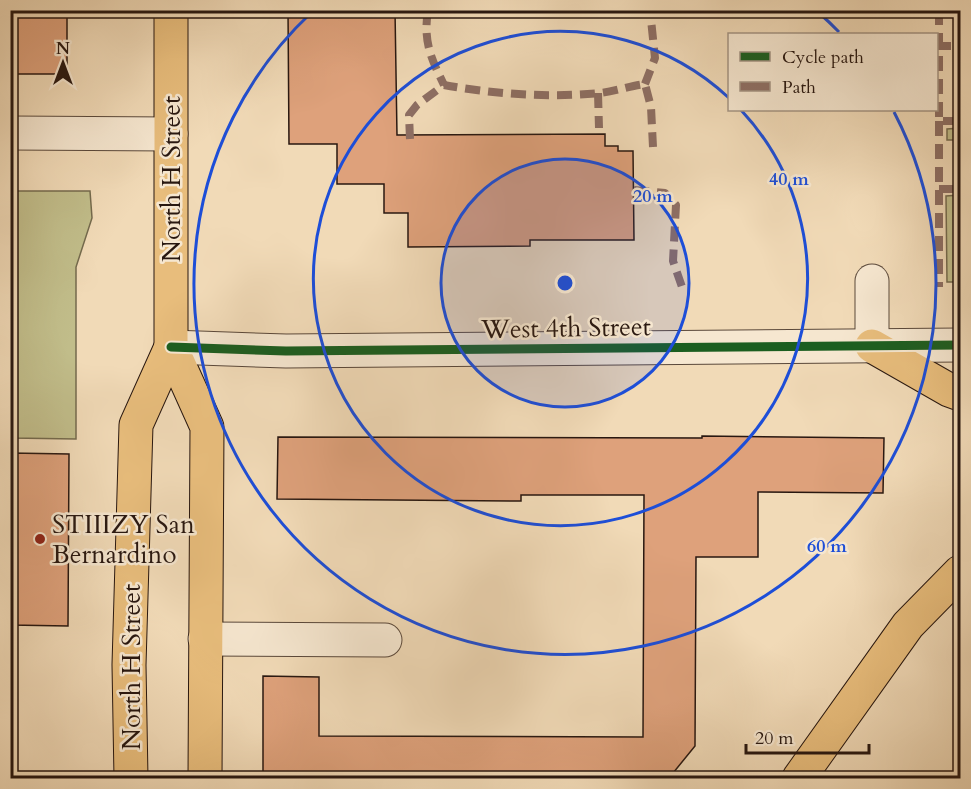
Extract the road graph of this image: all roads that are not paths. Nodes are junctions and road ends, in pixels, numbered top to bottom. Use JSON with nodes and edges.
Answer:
{"nodes":[{"id":1,"x":171,"y":10,"type":"edge"},
{"id":2,"x":10,"y":133,"type":"edge"},
{"id":3,"x":171,"y":134,"type":"junction"},
{"id":4,"x":872,"y":281,"type":"dead end"},
{"id":5,"x":960,"y":345,"type":"edge"},
{"id":6,"x":872,"y":346,"type":"junction"},
{"id":7,"x":171,"y":347,"type":"junction"},
{"id":8,"x":960,"y":394,"type":"edge"},
{"id":9,"x":960,"y":572,"type":"edge"},
{"id":10,"x":205,"y":639,"type":"junction"},
{"id":11,"x":385,"y":640,"type":"dead end"},
{"id":12,"x":131,"y":778,"type":"edge"},
{"id":13,"x":205,"y":778,"type":"edge"},
{"id":14,"x":799,"y":778,"type":"edge"}],
"edges":[{"from":1,"to":3,"type":"main road","name":"North H Street"},
{"from":2,"to":3,"type":"street"},
{"from":3,"to":7,"type":"main road","name":"North H Street"},
{"from":4,"to":6,"type":"street"},
{"from":5,"to":6,"type":"street","name":"West 4th Street"},
{"from":6,"to":7,"type":"street","name":"West 4th Street"},
{"from":6,"to":8,"type":"main road"},
{"from":7,"to":10,"type":"main road","name":"North H Street"},
{"from":7,"to":12,"type":"main road","name":"North H Street"},
{"from":9,"to":14,"type":"main road"},
{"from":10,"to":11,"type":"street"},
{"from":10,"to":13,"type":"main road","name":"North H Street"}]}
